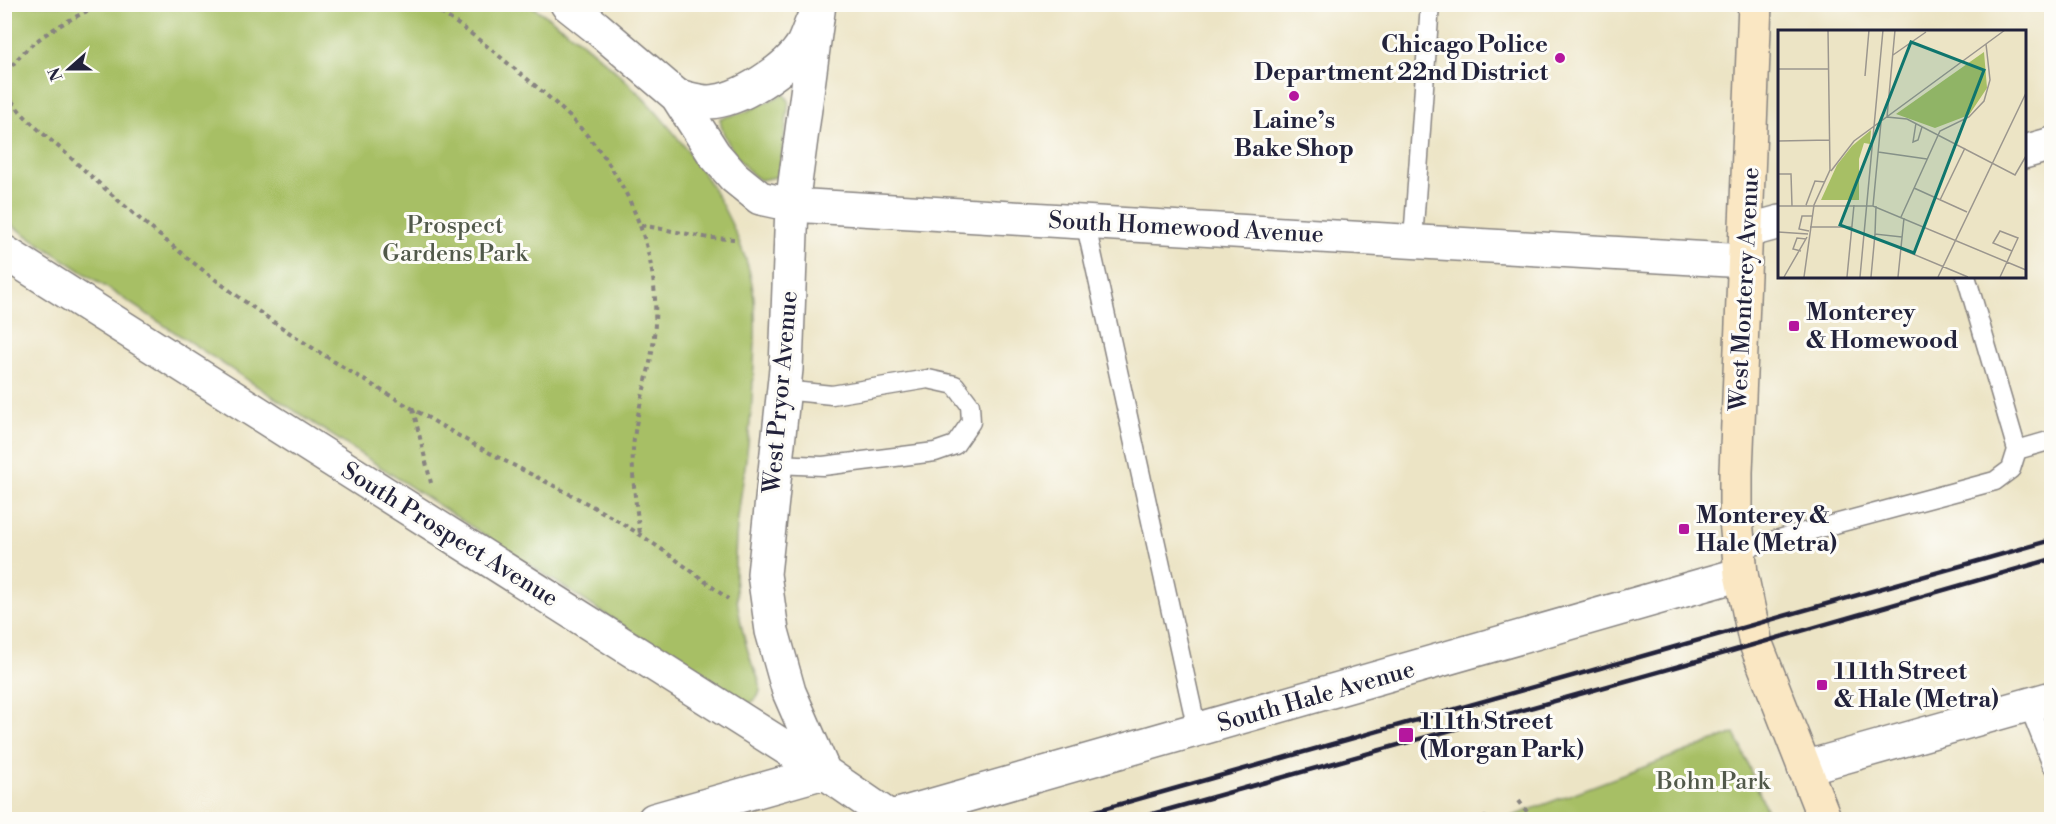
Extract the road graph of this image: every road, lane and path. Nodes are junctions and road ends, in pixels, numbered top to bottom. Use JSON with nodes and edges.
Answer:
{"nodes":[{"id":1,"x":104,"y":4,"type":"edge"},
{"id":2,"x":425,"y":4,"type":"edge"},
{"id":3,"x":567,"y":4,"type":"edge"},
{"id":4,"x":819,"y":4,"type":"edge"},
{"id":5,"x":1430,"y":4,"type":"edge"},
{"id":6,"x":1755,"y":4,"type":"edge"},
{"id":7,"x":4,"y":84,"type":"edge"},
{"id":8,"x":677,"y":96,"type":"junction"},
{"id":9,"x":2052,"y":144,"type":"edge"},
{"id":10,"x":2026,"y":152,"type":"edge"},
{"id":11,"x":792,"y":205,"type":"junction"},
{"id":12,"x":1085,"y":221,"type":"junction"},
{"id":13,"x":1778,"y":223,"type":"edge"},
{"id":14,"x":641,"y":225,"type":"junction"},
{"id":15,"x":734,"y":239,"type":"dead end"},
{"id":16,"x":1413,"y":240,"type":"junction"},
{"id":17,"x":1746,"y":246,"type":"junction"},
{"id":18,"x":4,"y":252,"type":"edge"},
{"id":19,"x":1967,"y":278,"type":"edge"},
{"id":20,"x":783,"y":390,"type":"junction"},
{"id":21,"x":412,"y":408,"type":"junction"},
{"id":22,"x":2052,"y":440,"type":"edge"},
{"id":23,"x":2017,"y":450,"type":"junction"},
{"id":24,"x":775,"y":464,"type":"junction"},
{"id":25,"x":434,"y":492,"type":"dead end"},
{"id":26,"x":640,"y":534,"type":"junction"},
{"id":27,"x":1739,"y":562,"type":"junction"},
{"id":28,"x":728,"y":600,"type":"dead end"},
{"id":29,"x":2040,"y":701,"type":"edge"},
{"id":30,"x":1197,"y":730,"type":"junction"},
{"id":31,"x":2052,"y":765,"type":"edge"},
{"id":32,"x":1804,"y":768,"type":"junction"},
{"id":33,"x":824,"y":771,"type":"junction"},
{"id":34,"x":1520,"y":801,"type":"dead end"},
{"id":35,"x":893,"y":818,"type":"edge"},
{"id":36,"x":654,"y":819,"type":"edge"},
{"id":37,"x":1533,"y":819,"type":"edge"},
{"id":38,"x":1825,"y":819,"type":"edge"}],
"edges":[{"from":1,"to":7,"type":"path"},
{"from":2,"to":14,"type":"path"},
{"from":3,"to":8,"type":"street","name":"South Homewood Avenue"},
{"from":4,"to":8,"type":"street","name":"South Homewood Avenue"},
{"from":4,"to":11,"type":"street","name":"West Pryor Avenue"},
{"from":5,"to":16,"type":"lane"},
{"from":6,"to":17,"type":"main road","name":"West Monterey Avenue"},
{"from":7,"to":21,"type":"path"},
{"from":8,"to":11,"type":"street","name":"South Homewood Avenue"},
{"from":9,"to":10,"type":"street"},
{"from":11,"to":12,"type":"street","name":"South Homewood Avenue"},
{"from":11,"to":20,"type":"street","name":"West Pryor Avenue"},
{"from":12,"to":16,"type":"street","name":"South Homewood Avenue"},
{"from":12,"to":30,"type":"lane"},
{"from":13,"to":17,"type":"street","name":"South Homewood Avenue"},
{"from":14,"to":15,"type":"path"},
{"from":14,"to":26,"type":"path"},
{"from":16,"to":17,"type":"street","name":"South Homewood Avenue"},
{"from":17,"to":27,"type":"main road","name":"West Monterey Avenue"},
{"from":18,"to":33,"type":"street","name":"South Prospect Avenue"},
{"from":19,"to":23,"type":"lane"},
{"from":20,"to":24,"type":"street","name":"West Pryor Avenue"},
{"from":20,"to":24,"type":"lane"},
{"from":21,"to":25,"type":"path"},
{"from":21,"to":26,"type":"path"},
{"from":22,"to":23,"type":"lane"},
{"from":23,"to":27,"type":"lane"},
{"from":24,"to":33,"type":"street","name":"West Pryor Avenue"},
{"from":26,"to":28,"type":"path"},
{"from":27,"to":30,"type":"street","name":"South Hale Avenue"},
{"from":27,"to":32,"type":"main road","name":"West Monterey Avenue"},
{"from":29,"to":31,"type":"lane"},
{"from":29,"to":32,"type":"street"},
{"from":30,"to":35,"type":"street","name":"South Hale Avenue"},
{"from":32,"to":38,"type":"main road","name":"West Monterey Avenue"},
{"from":33,"to":35,"type":"street","name":"South Prospect Avenue"},
{"from":33,"to":36,"type":"street"},
{"from":34,"to":37,"type":"path"}]}
